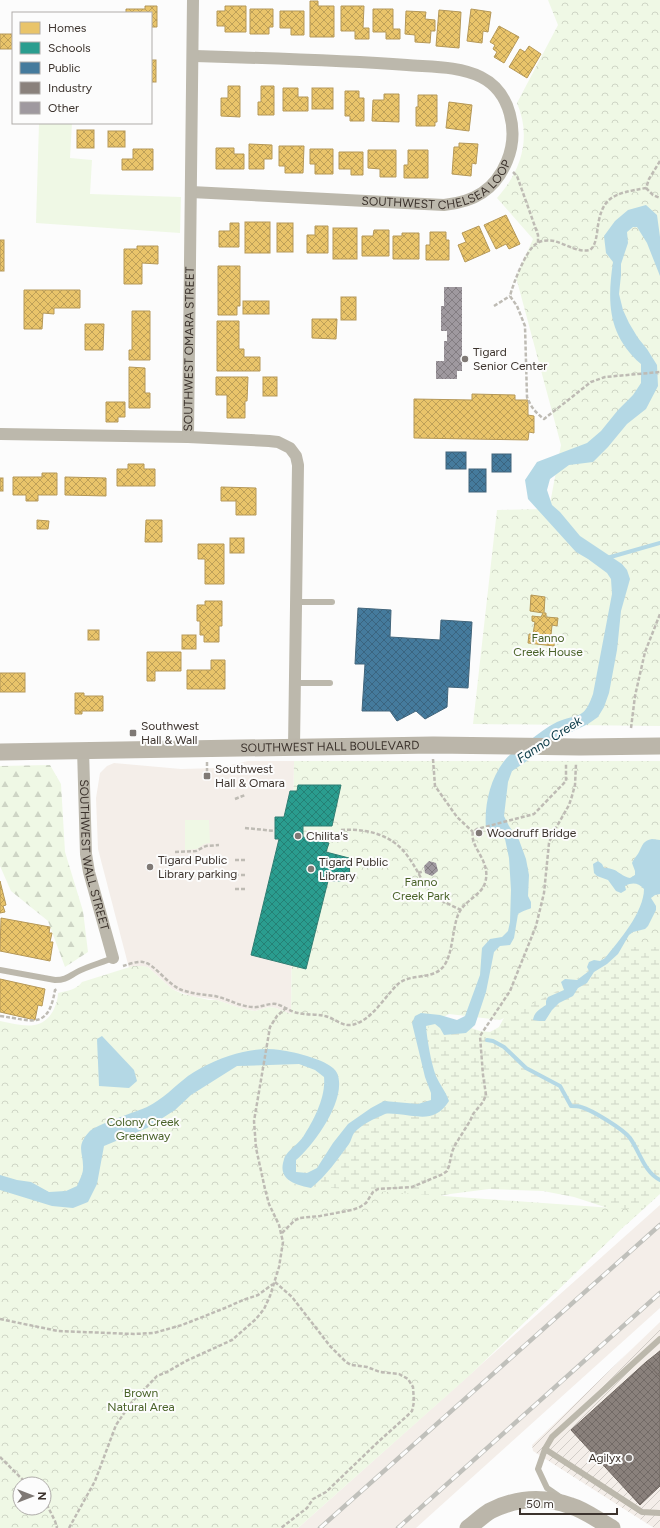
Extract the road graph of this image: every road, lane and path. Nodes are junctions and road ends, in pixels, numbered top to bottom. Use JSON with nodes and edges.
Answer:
{"nodes":[{"id":1,"x":193,"y":0,"type":"edge"},
{"id":2,"x":192,"y":56,"type":"junction"},
{"id":3,"x":660,"y":161,"type":"edge"},
{"id":4,"x":506,"y":164,"type":"junction"},
{"id":5,"x":646,"y":188,"type":"junction"},
{"id":6,"x":191,"y":192,"type":"junction"},
{"id":7,"x":660,"y":198,"type":"edge"},
{"id":8,"x":538,"y":243,"type":"junction"},
{"id":9,"x":510,"y":296,"type":"junction"},
{"id":10,"x":494,"y":306,"type":"dead end"},
{"id":11,"x":660,"y":372,"type":"edge"},
{"id":12,"x":0,"y":434,"type":"edge"},
{"id":13,"x":188,"y":437,"type":"junction"},
{"id":14,"x":296,"y":602,"type":"junction"},
{"id":15,"x":332,"y":602,"type":"dead end"},
{"id":16,"x":660,"y":614,"type":"edge"},
{"id":17,"x":295,"y":683,"type":"junction"},
{"id":18,"x":330,"y":683,"type":"dead end"},
{"id":19,"x":631,"y":728,"type":"dead end"},
{"id":20,"x":433,"y":745,"type":"junction"},
{"id":21,"x":660,"y":746,"type":"edge"},
{"id":22,"x":294,"y":747,"type":"junction"},
{"id":23,"x":83,"y":749,"type":"junction"},
{"id":24,"x":0,"y":752,"type":"edge"},
{"id":25,"x":576,"y":764,"type":"dead end"},
{"id":26,"x":566,"y":765,"type":"dead end"},
{"id":27,"x":245,"y":795,"type":"dead end"},
{"id":28,"x":235,"y":799,"type":"dead end"},
{"id":29,"x":245,"y":828,"type":"dead end"},
{"id":30,"x":341,"y":830,"type":"dead end"},
{"id":31,"x":276,"y":831,"type":"dead end"},
{"id":32,"x":473,"y":832,"type":"junction"},
{"id":33,"x":219,"y":845,"type":"dead end"},
{"id":34,"x":175,"y":852,"type":"dead end"},
{"id":35,"x":234,"y":860,"type":"dead end"},
{"id":36,"x":246,"y":860,"type":"dead end"},
{"id":37,"x":424,"y":871,"type":"dead end"},
{"id":38,"x":418,"y":873,"type":"junction"},
{"id":39,"x":235,"y":875,"type":"dead end"},
{"id":40,"x":246,"y":875,"type":"dead end"},
{"id":41,"x":176,"y":878,"type":"dead end"},
{"id":42,"x":186,"y":878,"type":"dead end"},
{"id":43,"x":211,"y":878,"type":"dead end"},
{"id":44,"x":220,"y":878,"type":"dead end"},
{"id":45,"x":235,"y":889,"type":"dead end"},
{"id":46,"x":247,"y":889,"type":"dead end"},
{"id":47,"x":461,"y":910,"type":"junction"},
{"id":48,"x":117,"y":962,"type":"junction"},
{"id":49,"x":0,"y":970,"type":"edge"},
{"id":50,"x":62,"y":989,"type":"dead end"},
{"id":51,"x":286,"y":1008,"type":"junction"},
{"id":52,"x":0,"y":1016,"type":"edge"},
{"id":53,"x":282,"y":1233,"type":"junction"},
{"id":54,"x":275,"y":1282,"type":"junction"},
{"id":55,"x":0,"y":1319,"type":"edge"},
{"id":56,"x":660,"y":1339,"type":"edge"},
{"id":57,"x":545,"y":1449,"type":"junction"},
{"id":58,"x":0,"y":1457,"type":"edge"},
{"id":59,"x":19,"y":1476,"type":"edge"},
{"id":60,"x":572,"y":1506,"type":"junction"},
{"id":61,"x":660,"y":1513,"type":"edge"},
{"id":62,"x":52,"y":1515,"type":"edge"},
{"id":63,"x":57,"y":1528,"type":"edge"},
{"id":64,"x":69,"y":1528,"type":"edge"},
{"id":65,"x":281,"y":1528,"type":"edge"},
{"id":66,"x":468,"y":1528,"type":"edge"},
{"id":67,"x":612,"y":1528,"type":"edge"}],
"edges":[{"from":1,"to":2,"type":"street","name":"SOUTHWEST OMARA STREET"},
{"from":2,"to":4,"type":"street","name":"SOUTHWEST CHELSEA LOOP"},
{"from":2,"to":6,"type":"street","name":"SOUTHWEST OMARA STREET"},
{"from":3,"to":5,"type":"path"},
{"from":4,"to":6,"type":"street","name":"SOUTHWEST CHELSEA LOOP"},
{"from":4,"to":8,"type":"path"},
{"from":5,"to":7,"type":"path"},
{"from":5,"to":8,"type":"path"},
{"from":6,"to":13,"type":"street","name":"SOUTHWEST OMARA STREET"},
{"from":8,"to":9,"type":"path"},
{"from":9,"to":10,"type":"path"},
{"from":9,"to":11,"type":"path"},
{"from":12,"to":13,"type":"street"},
{"from":13,"to":14,"type":"street","name":"SOUTHWEST OMARA STREET"},
{"from":14,"to":15,"type":"lane"},
{"from":14,"to":17,"type":"street","name":"SOUTHWEST OMARA STREET"},
{"from":16,"to":19,"type":"path"},
{"from":17,"to":18,"type":"lane"},
{"from":17,"to":22,"type":"street","name":"SOUTHWEST OMARA STREET"},
{"from":20,"to":21,"type":"main road","name":"SOUTHWEST HALL BOULEVARD"},
{"from":20,"to":22,"type":"main road","name":"SOUTHWEST HALL BOULEVARD"},
{"from":20,"to":32,"type":"path"},
{"from":22,"to":23,"type":"main road","name":"SOUTHWEST HALL BOULEVARD"},
{"from":23,"to":24,"type":"main road","name":"SOUTHWEST HALL BOULEVARD"},
{"from":23,"to":48,"type":"street","name":"SOUTHWEST WALL STREET"},
{"from":25,"to":53,"type":"path"},
{"from":26,"to":32,"type":"path"},
{"from":27,"to":28,"type":"path"},
{"from":29,"to":31,"type":"path"},
{"from":30,"to":38,"type":"path"},
{"from":32,"to":47,"type":"path"},
{"from":33,"to":34,"type":"path"},
{"from":35,"to":36,"type":"path"},
{"from":37,"to":38,"type":"path"},
{"from":38,"to":47,"type":"path"},
{"from":39,"to":40,"type":"path"},
{"from":41,"to":42,"type":"path"},
{"from":43,"to":44,"type":"path"},
{"from":45,"to":46,"type":"path"},
{"from":47,"to":51,"type":"path"},
{"from":48,"to":49,"type":"lane"},
{"from":48,"to":51,"type":"path"},
{"from":50,"to":52,"type":"path"},
{"from":51,"to":53,"type":"path"},
{"from":53,"to":54,"type":"path"},
{"from":54,"to":55,"type":"path"},
{"from":54,"to":64,"type":"path"},
{"from":54,"to":65,"type":"path"},
{"from":56,"to":57,"type":"lane"},
{"from":57,"to":60,"type":"lane"},
{"from":57,"to":61,"type":"lane"},
{"from":58,"to":59,"type":"path"},
{"from":60,"to":66,"type":"main road"},
{"from":60,"to":67,"type":"main road"},
{"from":62,"to":63,"type":"path"}]}
